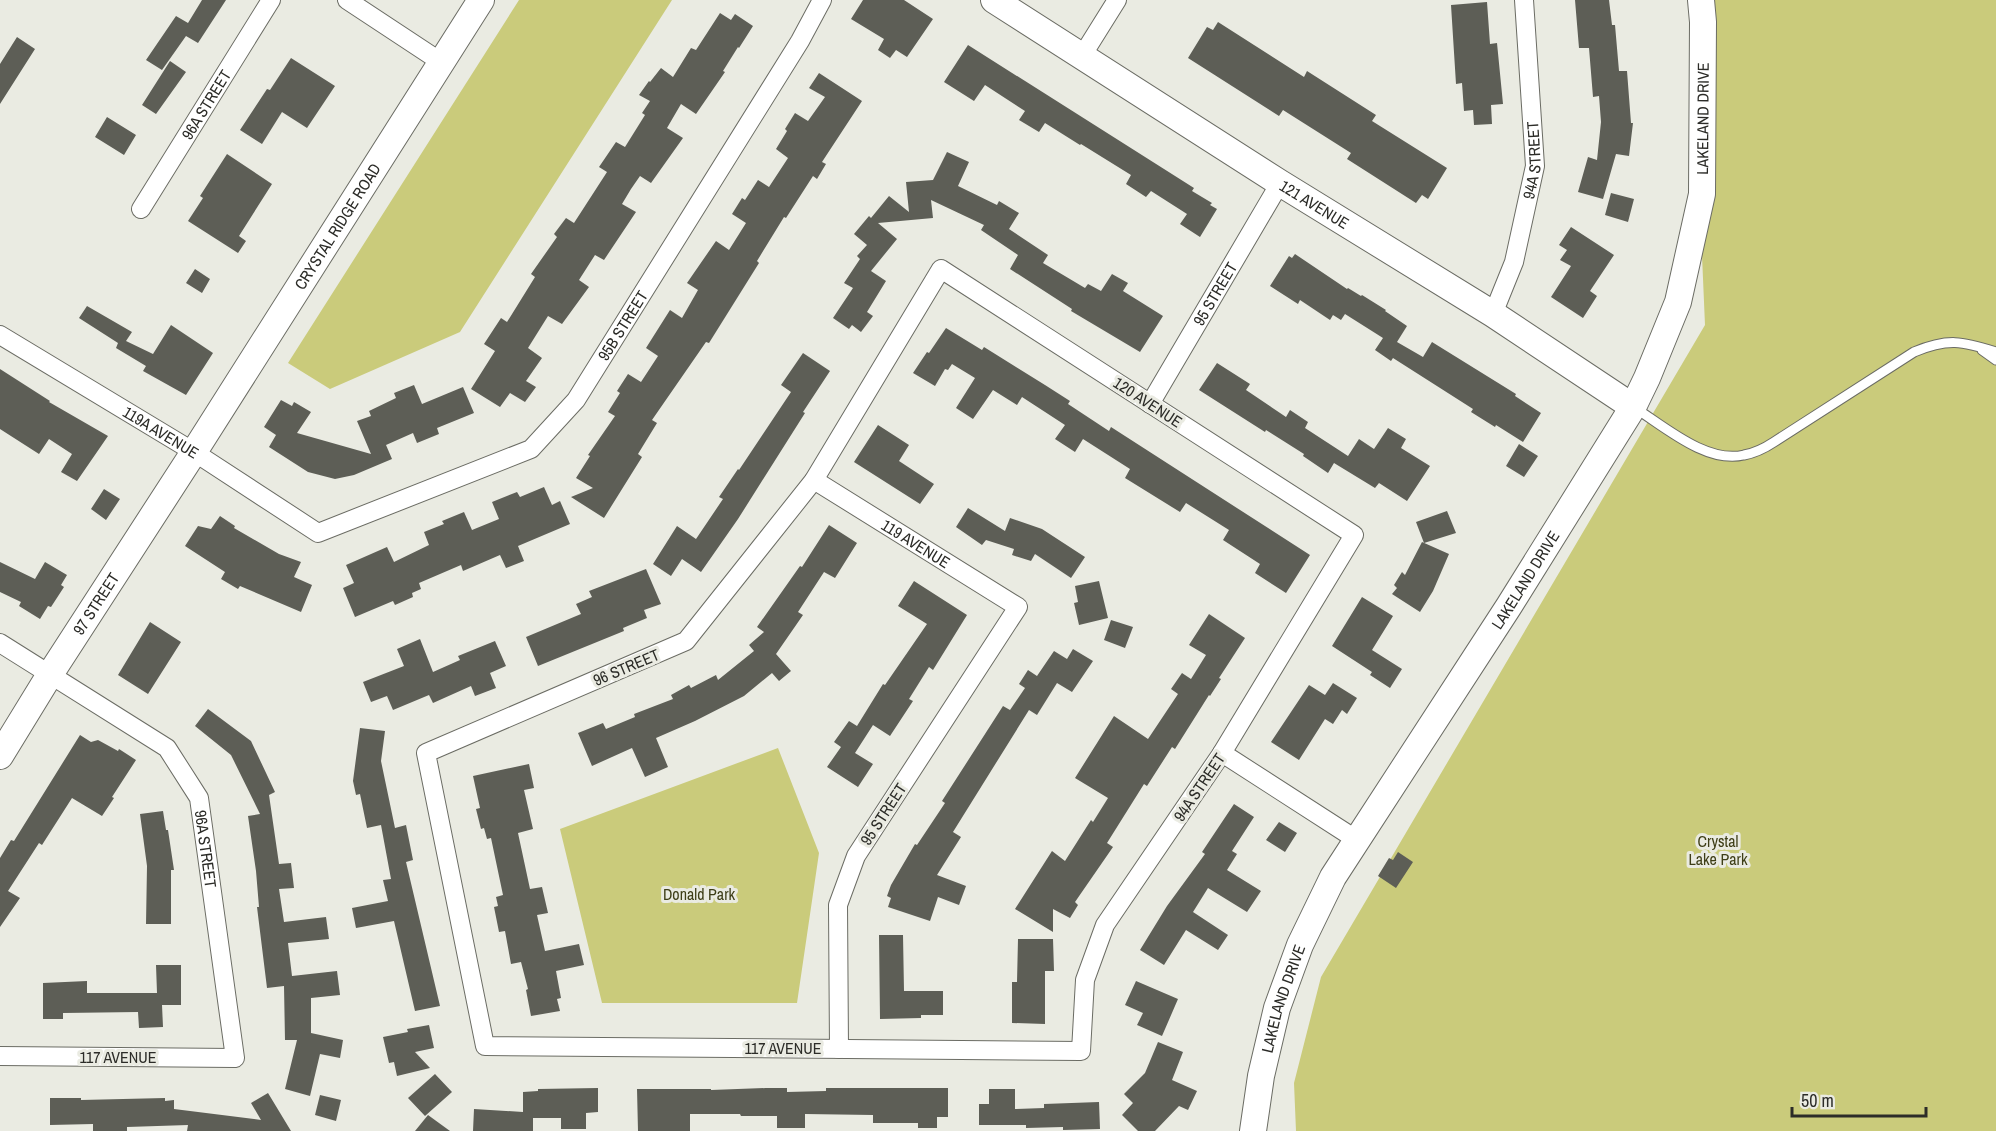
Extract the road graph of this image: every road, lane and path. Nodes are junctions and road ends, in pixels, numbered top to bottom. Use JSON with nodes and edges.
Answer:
{"nodes":[{"id":1,"x":272,"y":0,"type":"edge"},
{"id":2,"x":347,"y":0,"type":"edge"},
{"id":3,"x":481,"y":0,"type":"edge"},
{"id":4,"x":822,"y":0,"type":"edge"},
{"id":5,"x":994,"y":0,"type":"edge"},
{"id":6,"x":1117,"y":0,"type":"edge"},
{"id":7,"x":1524,"y":0,"type":"edge"},
{"id":8,"x":1701,"y":0,"type":"edge"},
{"id":9,"x":1082,"y":56,"type":"junction"},
{"id":10,"x":441,"y":62,"type":"junction"},
{"id":11,"x":1280,"y":183,"type":"junction"},
{"id":12,"x":141,"y":209,"type":"dead end"},
{"id":13,"x":941,"y":269,"type":"joint"},
{"id":14,"x":1493,"y":314,"type":"junction"},
{"id":15,"x":0,"y":335,"type":"edge"},
{"id":16,"x":1975,"y":345,"type":"junction"},
{"id":17,"x":1996,"y":352,"type":"edge"},
{"id":18,"x":1996,"y":360,"type":"edge"},
{"id":19,"x":1150,"y":404,"type":"junction"},
{"id":20,"x":1633,"y":407,"type":"junction"},
{"id":21,"x":194,"y":452,"type":"junction"},
{"id":22,"x":814,"y":480,"type":"junction"},
{"id":23,"x":318,"y":533,"type":"joint"},
{"id":24,"x":1354,"y":536,"type":"joint"},
{"id":25,"x":1018,"y":607,"type":"joint"},
{"id":26,"x":0,"y":644,"type":"edge"},
{"id":27,"x":49,"y":676,"type":"junction"},
{"id":28,"x":1222,"y":753,"type":"junction"},
{"id":29,"x":0,"y":756,"type":"edge"},
{"id":30,"x":1357,"y":840,"type":"junction"},
{"id":31,"x":485,"y":1046,"type":"joint"},
{"id":32,"x":839,"y":1049,"type":"junction"},
{"id":33,"x":1081,"y":1051,"type":"joint"},
{"id":34,"x":0,"y":1056,"type":"edge"},
{"id":35,"x":235,"y":1058,"type":"joint"},
{"id":36,"x":1253,"y":1131,"type":"edge"}],
"edges":[{"from":1,"to":12,"type":"street","name":"96A STREET"},
{"from":2,"to":10,"type":"street"},
{"from":3,"to":10,"type":"street","name":"CRYSTAL RIDGE ROAD"},
{"from":4,"to":23,"type":"street","name":"95B STREET"},
{"from":5,"to":9,"type":"street","name":"121 AVENUE"},
{"from":6,"to":9,"type":"street"},
{"from":7,"to":14,"type":"street","name":"94A STREET"},
{"from":8,"to":20,"type":"street","name":"LAKELAND DRIVE"},
{"from":9,"to":11,"type":"street","name":"121 AVENUE"},
{"from":10,"to":21,"type":"street","name":"CRYSTAL RIDGE ROAD"},
{"from":11,"to":14,"type":"street","name":"121 AVENUE"},
{"from":11,"to":19,"type":"street","name":"95 STREET"},
{"from":13,"to":19,"type":"street","name":"120 AVENUE"},
{"from":13,"to":22,"type":"street","name":"96 STREET"},
{"from":14,"to":20,"type":"street","name":"121 AVENUE"},
{"from":15,"to":21,"type":"street","name":"119A AVENUE"},
{"from":16,"to":17,"type":"lane"},
{"from":16,"to":18,"type":"lane"},
{"from":16,"to":20,"type":"lane"},
{"from":19,"to":24,"type":"street","name":"120 AVENUE"},
{"from":20,"to":30,"type":"street","name":"LAKELAND DRIVE"},
{"from":21,"to":23,"type":"street","name":"119A AVENUE"},
{"from":21,"to":27,"type":"street","name":"97 STREET"},
{"from":22,"to":25,"type":"street","name":"119 AVENUE"},
{"from":22,"to":31,"type":"street","name":"96 STREET"},
{"from":24,"to":28,"type":"street","name":"94A STREET"},
{"from":25,"to":32,"type":"street","name":"95 STREET"},
{"from":26,"to":27,"type":"street"},
{"from":27,"to":29,"type":"street","name":"97 STREET"},
{"from":27,"to":35,"type":"street","name":"96A STREET"},
{"from":28,"to":30,"type":"street"},
{"from":28,"to":33,"type":"street","name":"94A STREET"},
{"from":30,"to":36,"type":"street","name":"LAKELAND DRIVE"},
{"from":31,"to":32,"type":"street","name":"117 AVENUE"},
{"from":32,"to":33,"type":"street","name":"117 AVENUE"},
{"from":34,"to":35,"type":"street","name":"117 AVENUE"}]}
